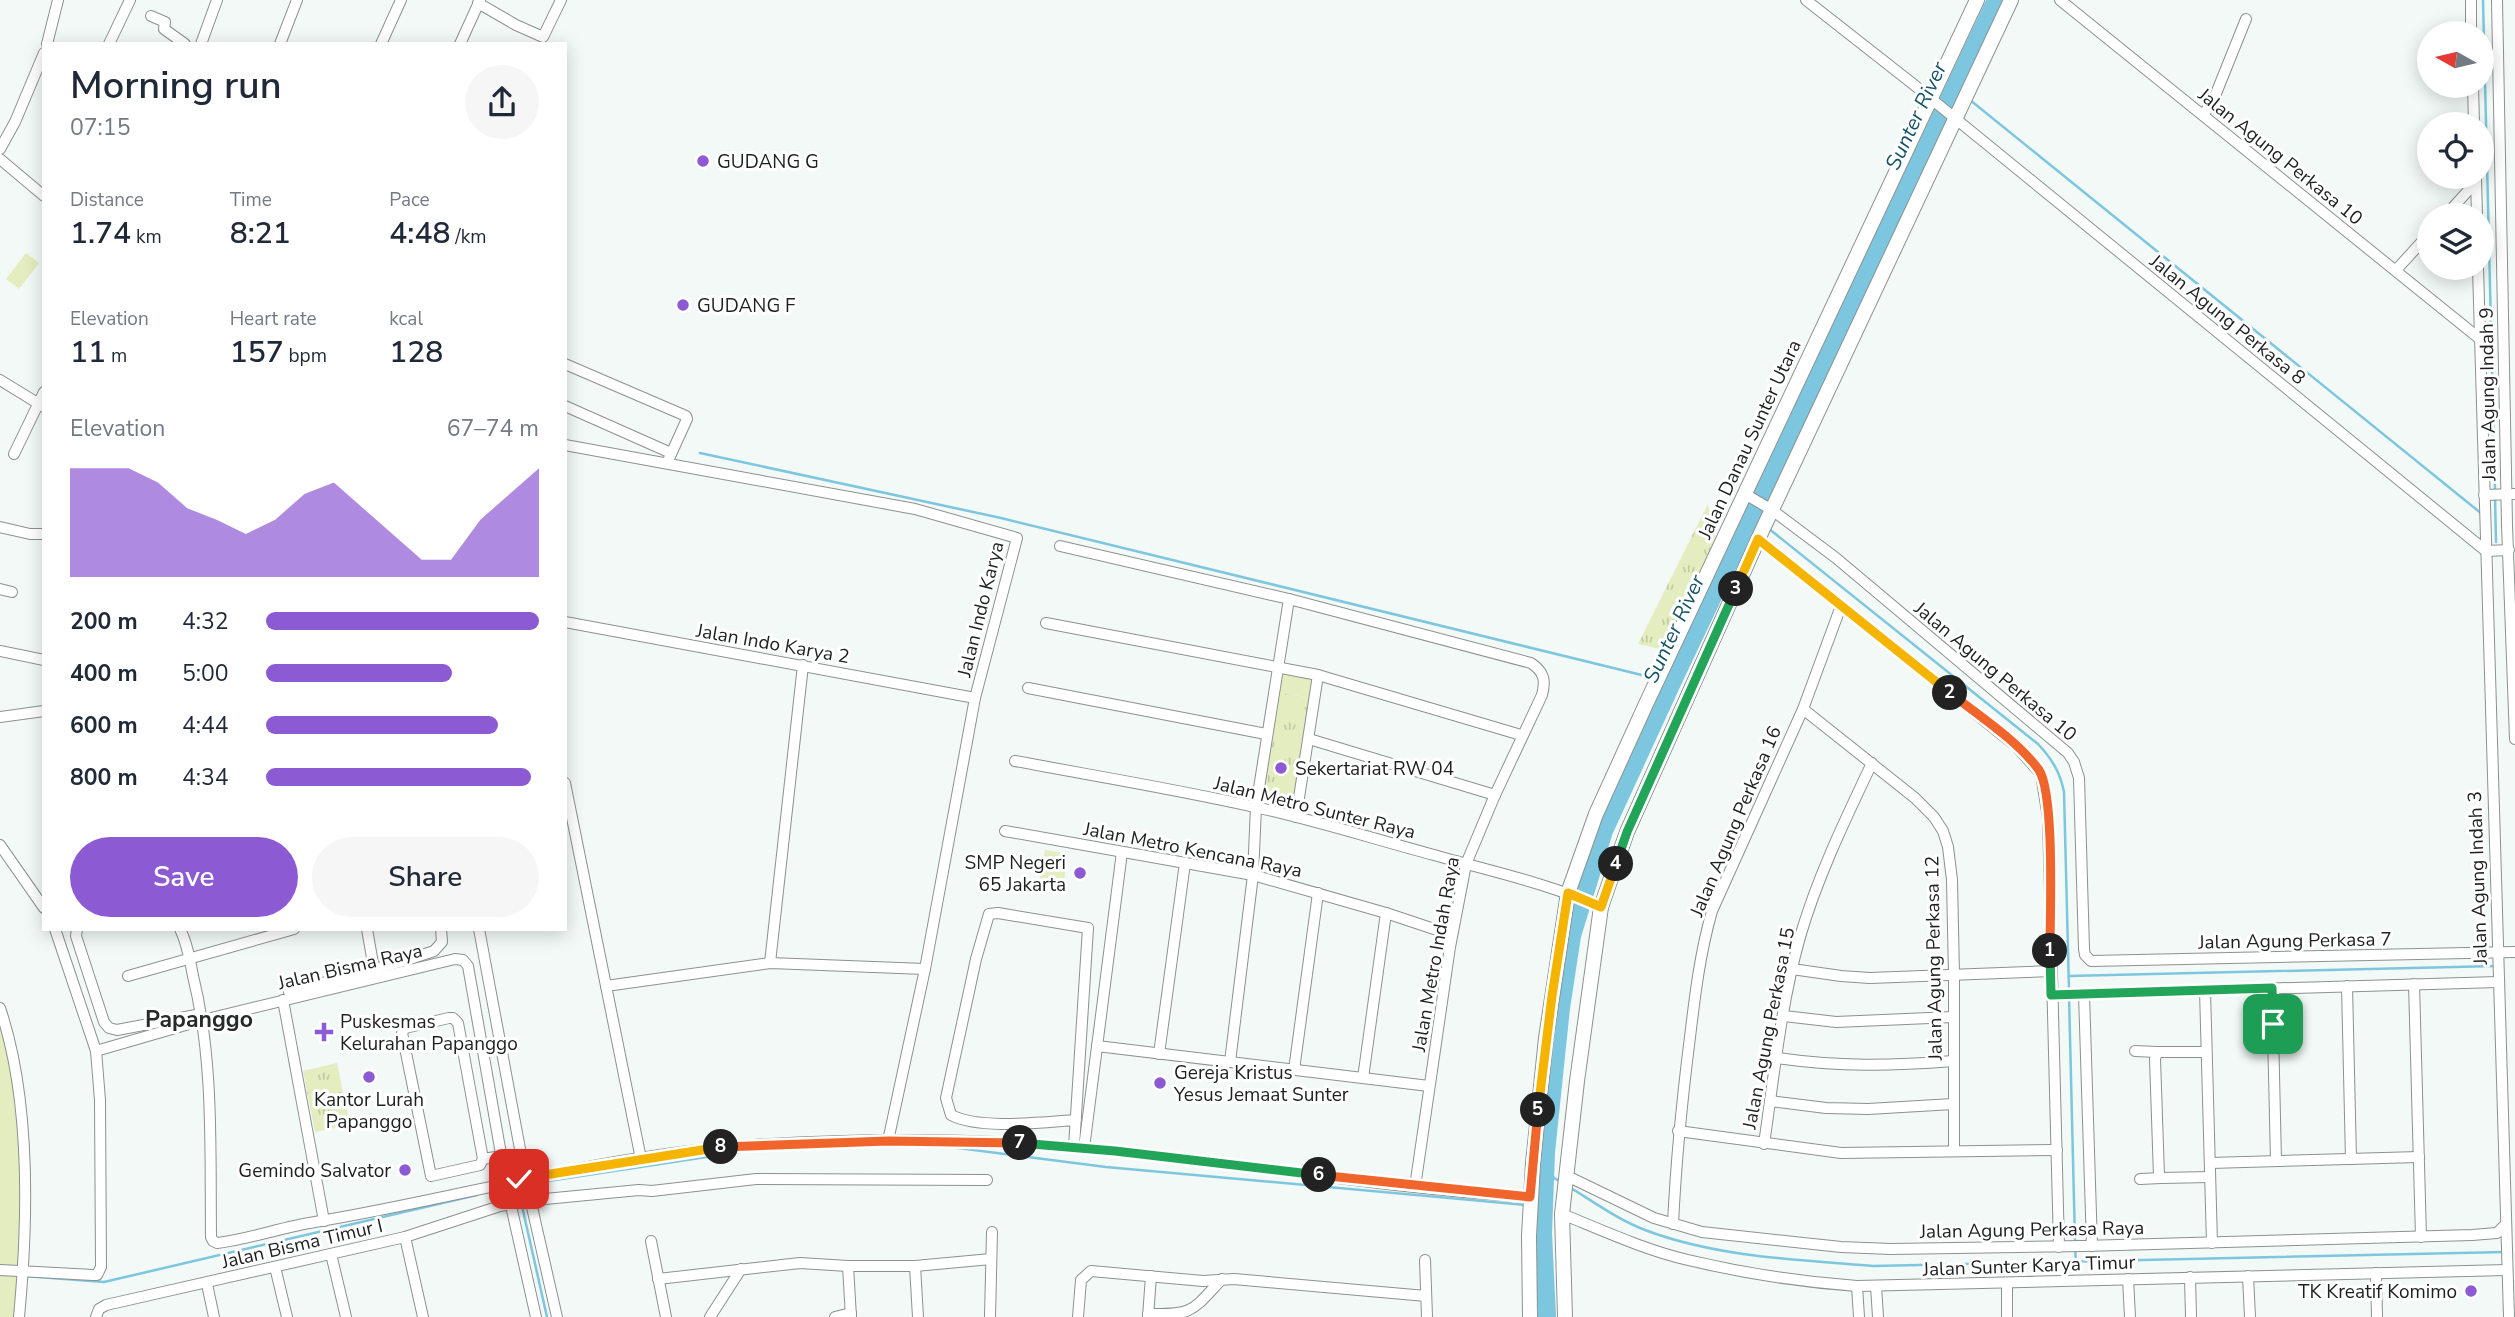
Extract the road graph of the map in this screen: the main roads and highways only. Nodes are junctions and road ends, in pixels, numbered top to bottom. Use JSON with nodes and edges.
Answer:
{"nodes":[{"id":1,"x":1977,"y":0,"type":"edge"},
{"id":2,"x":2011,"y":0,"type":"edge"},
{"id":3,"x":1530,"y":1317,"type":"edge"},
{"id":4,"x":1565,"y":1317,"type":"edge"}],
"edges":[{"from":1,"to":3,"type":"main road","name":"Jalan Danau Sunter Utara"},
{"from":2,"to":4,"type":"main road"}]}
